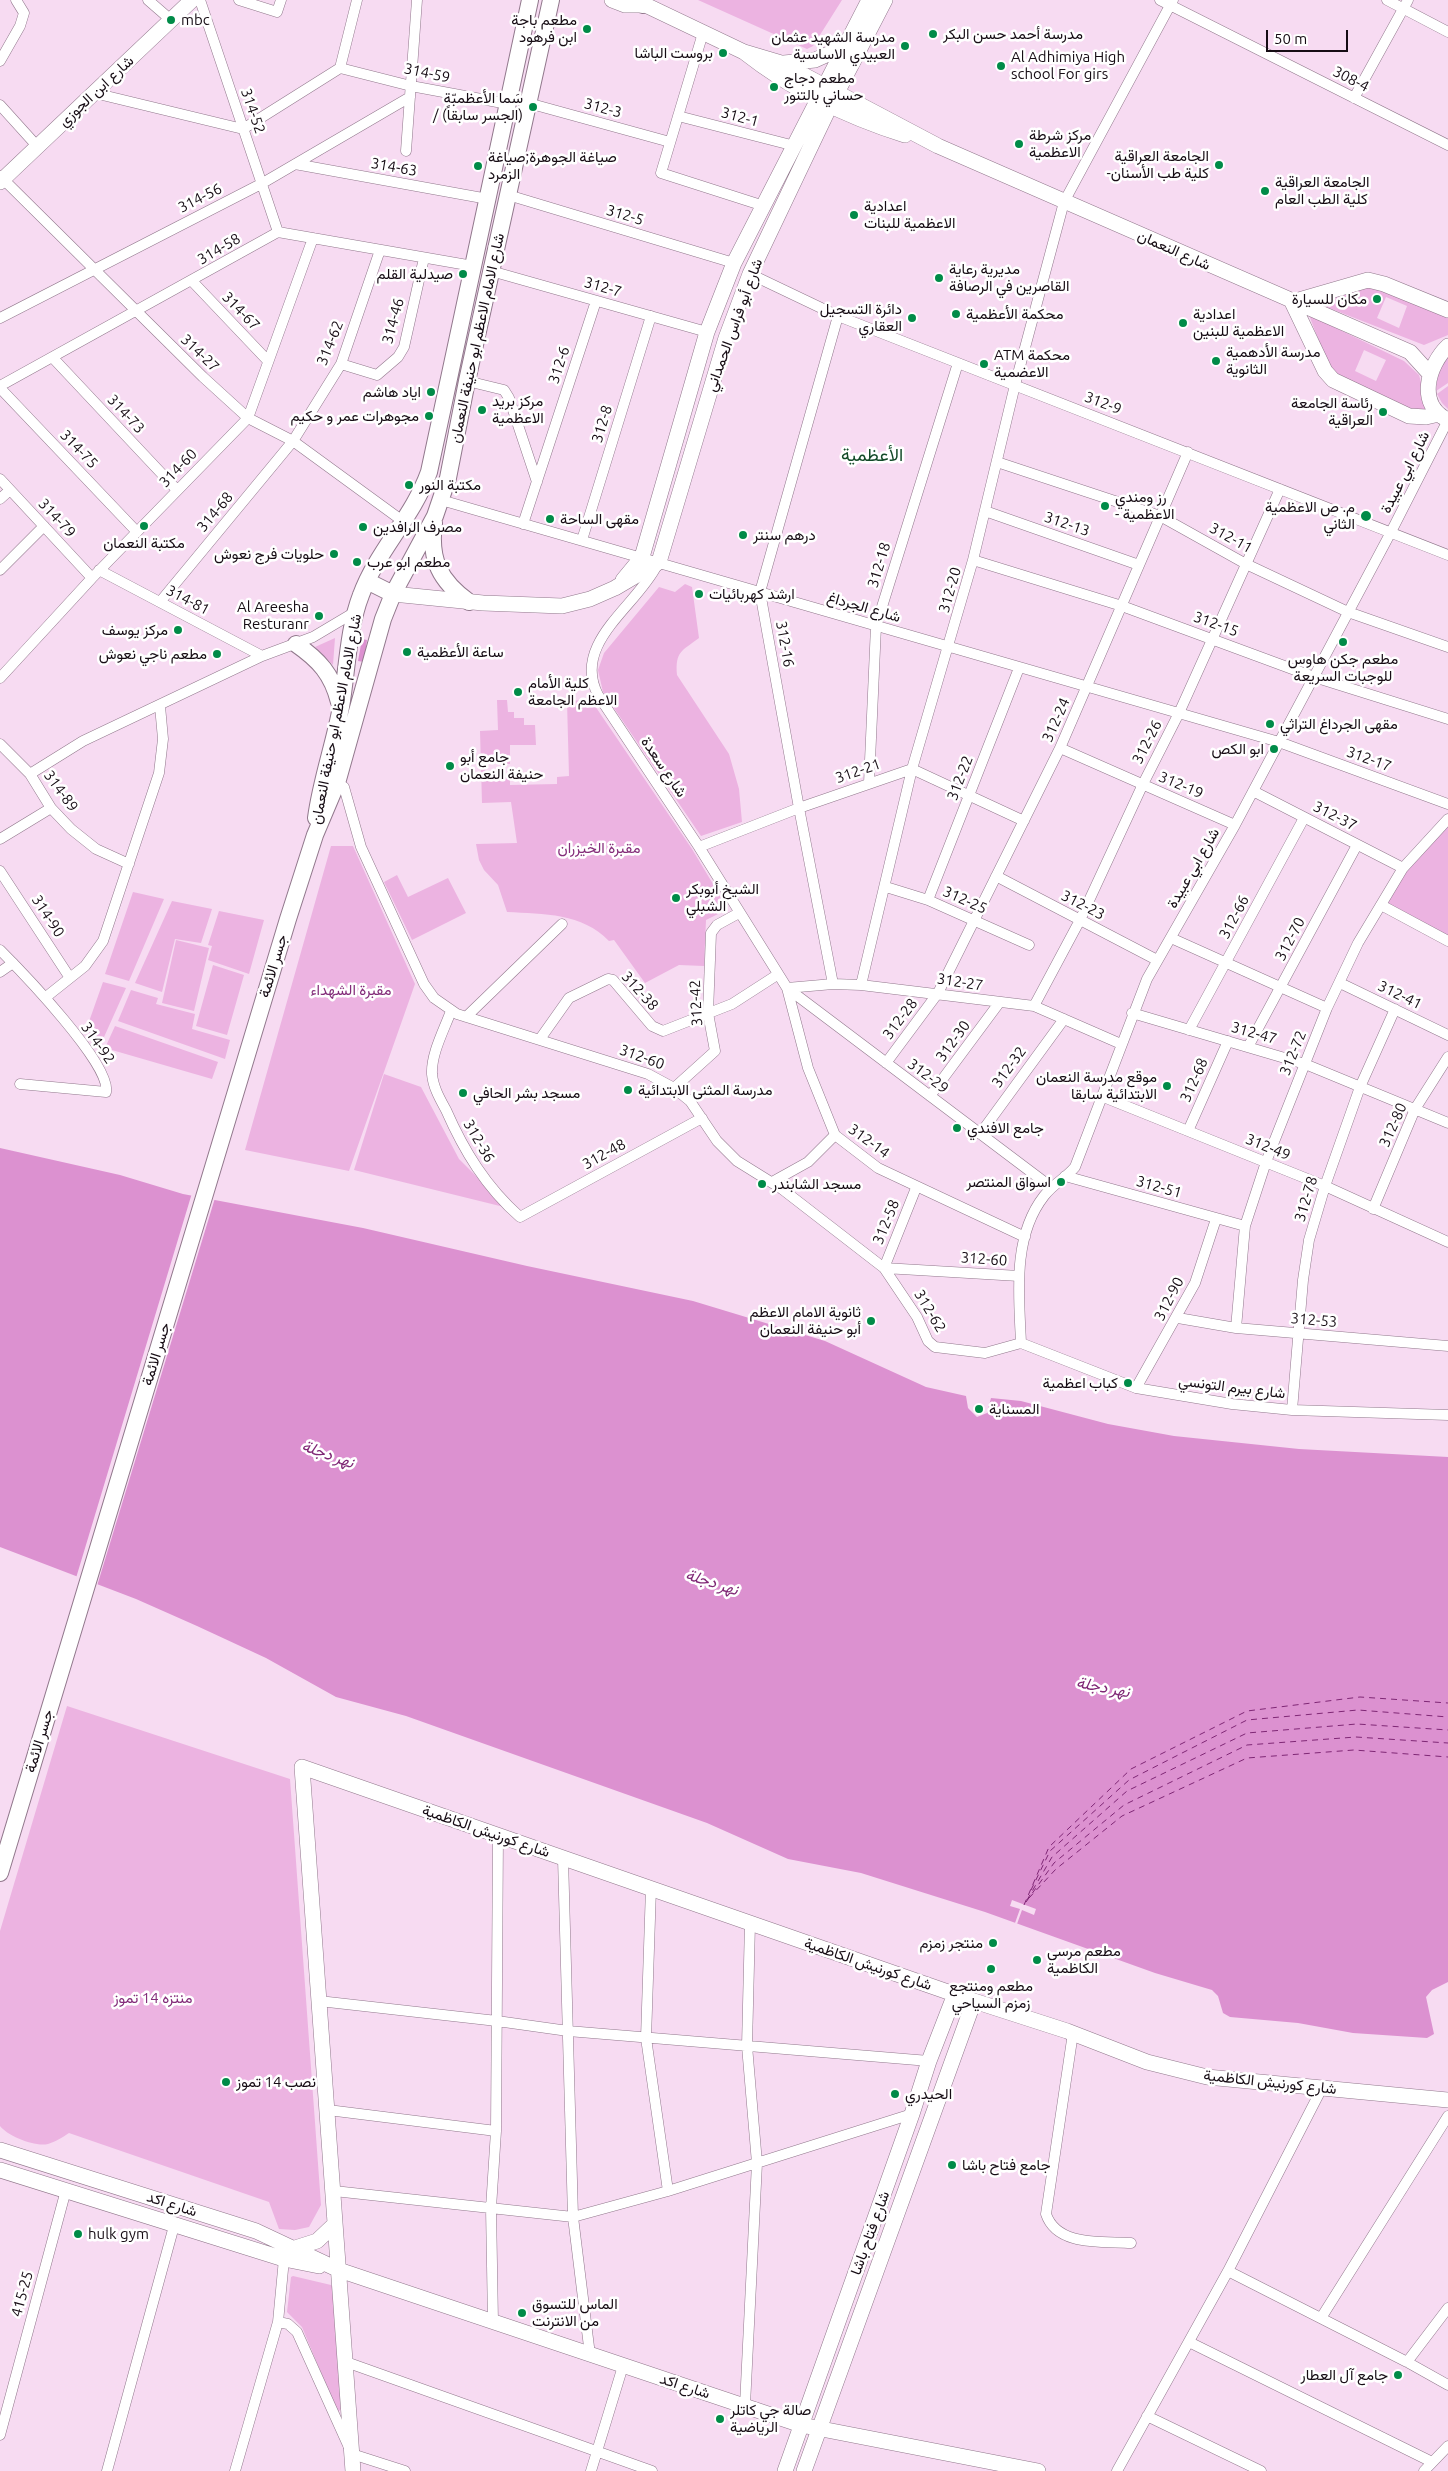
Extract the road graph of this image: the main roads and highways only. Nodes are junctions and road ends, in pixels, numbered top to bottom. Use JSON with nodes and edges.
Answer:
{"nodes":[{"id":1,"x":530,"y":0,"type":"edge"},
{"id":2,"x":551,"y":0,"type":"edge"},
{"id":3,"x":435,"y":516,"type":"junction"},
{"id":4,"x":367,"y":581,"type":"junction"},
{"id":5,"x":394,"y":594,"type":"junction"},
{"id":6,"x":469,"y":602,"type":"road end"},
{"id":7,"x":356,"y":612,"type":"junction"},
{"id":8,"x":383,"y":619,"type":"junction"},
{"id":9,"x":296,"y":644,"type":"road end"},
{"id":10,"x":341,"y":709,"type":"junction"},
{"id":11,"x":314,"y":837,"type":"junction"},
{"id":12,"x":0,"y":1873,"type":"edge"}],
"edges":[{"from":1,"to":4,"type":"main road","name":"شارع الامام الاعظم ابو حنيفة النعمان"},
{"from":2,"to":3,"type":"main road","name":"شارع الامام الاعظم ابو حنيفة النعمان"},
{"from":3,"to":5,"type":"main road","name":"شارع الامام الاعظم ابو حنيفة النعمان"},
{"from":3,"to":6,"type":"main road"},
{"from":4,"to":5,"type":"main road"},
{"from":4,"to":7,"type":"main road","name":"شارع الامام الاعظم ابو حنيفة النعمان"},
{"from":5,"to":8,"type":"main road","name":"شارع الامام الاعظم ابو حنيفة النعمان"},
{"from":7,"to":8,"type":"main road"},
{"from":7,"to":10,"type":"main road","name":"شارع الامام الاعظم ابو حنيفة النعمان"},
{"from":8,"to":11,"type":"main road","name":"شارع الامام الاعظم ابو حنيفة النعمان"},
{"from":9,"to":10,"type":"main road"},
{"from":10,"to":11,"type":"main road","name":"شارع الامام الاعظم ابو حنيفة النعمان"},
{"from":11,"to":12,"type":"main road","name":"جسر الائمة"}]}
